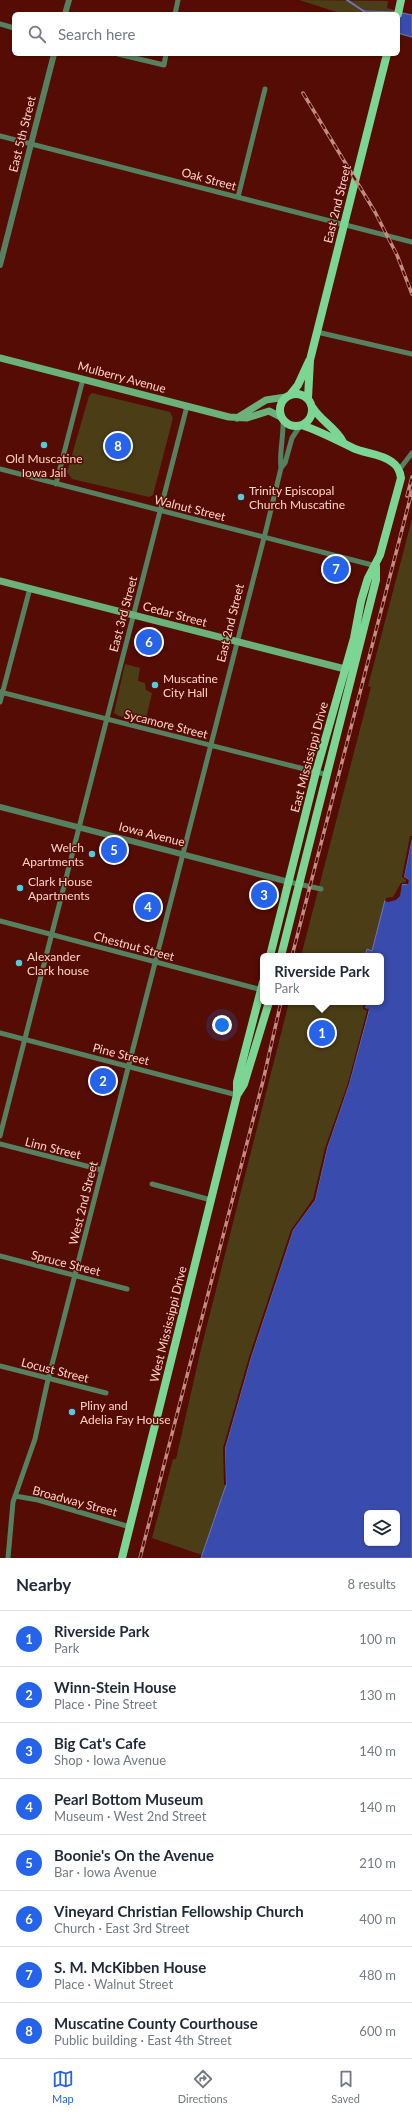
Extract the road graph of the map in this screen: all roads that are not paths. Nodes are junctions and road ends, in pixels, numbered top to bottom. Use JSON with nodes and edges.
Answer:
{"nodes":[{"id":1,"x":69,"y":0,"type":"edge"},
{"id":2,"x":178,"y":0,"type":"edge"},
{"id":3,"x":401,"y":0,"type":"edge"},
{"id":4,"x":66,"y":12,"type":"edge"},
{"id":5,"x":175,"y":12,"type":"edge"},
{"id":6,"x":398,"y":12,"type":"edge"},
{"id":7,"x":0,"y":24,"type":"edge"},
{"id":8,"x":12,"y":27,"type":"edge"},
{"id":9,"x":54,"y":56,"type":"edge"},
{"id":10,"x":126,"y":56,"type":"edge"},
{"id":11,"x":166,"y":56,"type":"edge"},
{"id":12,"x":386,"y":56,"type":"edge"},
{"id":13,"x":265,"y":89,"type":"dead end"},
{"id":14,"x":0,"y":136,"type":"edge"},
{"id":15,"x":32,"y":143,"type":"junction"},
{"id":16,"x":238,"y":197,"type":"junction"},
{"id":17,"x":344,"y":224,"type":"junction"},
{"id":18,"x":412,"y":242,"type":"edge"},
{"id":19,"x":2,"y":247,"type":"edge"},
{"id":20,"x":0,"y":265,"type":"edge"},
{"id":21,"x":317,"y":332,"type":"junction"},
{"id":22,"x":412,"y":354,"type":"edge"},
{"id":23,"x":0,"y":358,"type":"edge"},
{"id":24,"x":310,"y":360,"type":"junction"},
{"id":25,"x":83,"y":379,"type":"junction"},
{"id":26,"x":288,"y":396,"type":"junction"},
{"id":27,"x":308,"y":398,"type":"junction"},
{"id":28,"x":187,"y":406,"type":"junction"},
{"id":29,"x":313,"y":408,"type":"junction"},
{"id":30,"x":237,"y":418,"type":"junction"},
{"id":31,"x":282,"y":418,"type":"junction"},
{"id":32,"x":301,"y":426,"type":"junction"},
{"id":33,"x":344,"y":442,"type":"junction"},
{"id":34,"x":412,"y":453,"type":"edge"},
{"id":35,"x":281,"y":468,"type":"junction"},
{"id":36,"x":0,"y":469,"type":"edge"},
{"id":37,"x":399,"y":470,"type":"junction"},
{"id":38,"x":56,"y":484,"type":"junction"},
{"id":39,"x":160,"y":510,"type":"junction"},
{"id":40,"x":265,"y":537,"type":"junction"},
{"id":41,"x":376,"y":566,"type":"junction"},
{"id":42,"x":0,"y":581,"type":"edge"},
{"id":43,"x":30,"y":588,"type":"junction"},
{"id":44,"x":133,"y":614,"type":"junction"},
{"id":45,"x":238,"y":642,"type":"junction"},
{"id":46,"x":345,"y":669,"type":"junction"},
{"id":47,"x":1,"y":693,"type":"edge"},
{"id":48,"x":0,"y":702,"type":"edge"},
{"id":49,"x":106,"y":719,"type":"junction"},
{"id":50,"x":211,"y":746,"type":"junction"},
{"id":51,"x":316,"y":772,"type":"junction"},
{"id":52,"x":328,"y":775,"type":"junction"},
{"id":53,"x":0,"y":807,"type":"edge"},
{"id":54,"x":78,"y":828,"type":"junction"},
{"id":55,"x":183,"y":853,"type":"junction"},
{"id":56,"x":289,"y":882,"type":"junction"},
{"id":57,"x":300,"y":884,"type":"junction"},
{"id":58,"x":321,"y":889,"type":"dead end"},
{"id":59,"x":0,"y":922,"type":"edge"},
{"id":60,"x":51,"y":935,"type":"junction"},
{"id":61,"x":271,"y":953,"type":"edge"},
{"id":62,"x":282,"y":953,"type":"edge"},
{"id":63,"x":155,"y":961,"type":"junction"},
{"id":64,"x":260,"y":987,"type":"edge"},
{"id":65,"x":260,"y":995,"type":"edge"},
{"id":66,"x":268,"y":1005,"type":"edge"},
{"id":67,"x":0,"y":1033,"type":"edge"},
{"id":68,"x":24,"y":1039,"type":"junction"},
{"id":69,"x":128,"y":1066,"type":"junction"},
{"id":70,"x":237,"y":1095,"type":"junction"},
{"id":71,"x":0,"y":1136,"type":"edge"},
{"id":72,"x":0,"y":1144,"type":"edge"},
{"id":73,"x":102,"y":1170,"type":"junction"},
{"id":74,"x":152,"y":1184,"type":"dead end"},
{"id":75,"x":211,"y":1200,"type":"junction"},
{"id":76,"x":0,"y":1256,"type":"edge"},
{"id":77,"x":76,"y":1275,"type":"junction"},
{"id":78,"x":127,"y":1289,"type":"dead end"},
{"id":79,"x":0,"y":1366,"type":"edge"},
{"id":80,"x":49,"y":1378,"type":"junction"},
{"id":81,"x":106,"y":1393,"type":"dead end"},
{"id":82,"x":15,"y":1496,"type":"junction"},
{"id":83,"x":130,"y":1527,"type":"junction"},
{"id":84,"x":8,"y":1558,"type":"edge"},
{"id":85,"x":122,"y":1558,"type":"edge"}],
"edges":[{"from":1,"to":4,"type":"street"},
{"from":2,"to":5,"type":"street"},
{"from":3,"to":6,"type":"main road"},
{"from":7,"to":8,"type":"street"},
{"from":9,"to":15,"type":"street","name":"East 5th Street"},
{"from":10,"to":11,"type":"street"},
{"from":12,"to":17,"type":"main road","name":"East 2nd Street"},
{"from":13,"to":16,"type":"street"},
{"from":14,"to":15,"type":"street","name":"Oak Street"},
{"from":15,"to":16,"type":"street","name":"Oak Street"},
{"from":15,"to":19,"type":"street","name":"East 5th Street"},
{"from":16,"to":17,"type":"street","name":"Oak Street"},
{"from":17,"to":18,"type":"street","name":"Oak Street"},
{"from":17,"to":21,"type":"main road","name":"East 2nd Street"},
{"from":19,"to":20,"type":"street","name":"East 5th Street"},
{"from":21,"to":22,"type":"street"},
{"from":21,"to":24,"type":"main road","name":"East 2nd Street"},
{"from":23,"to":25,"type":"main road","name":"Mulberry Avenue"},
{"from":24,"to":26,"type":"main road","name":"East 2nd Street"},
{"from":24,"to":27,"type":"main road","name":"East 2nd Street"},
{"from":25,"to":28,"type":"main road","name":"Mulberry Avenue"},
{"from":25,"to":38,"type":"street"},
{"from":26,"to":27,"type":"main road"},
{"from":26,"to":30,"type":"main road"},
{"from":26,"to":31,"type":"main road"},
{"from":27,"to":29,"type":"main road"},
{"from":28,"to":30,"type":"main road","name":"Mulberry Avenue"},
{"from":28,"to":39,"type":"street","name":"East 3rd Street"},
{"from":29,"to":32,"type":"main road"},
{"from":29,"to":33,"type":"main road"},
{"from":30,"to":31,"type":"main road","name":"Mulberry Avenue"},
{"from":31,"to":32,"type":"main road"},
{"from":31,"to":35,"type":"street","name":"East 2nd Street"},
{"from":32,"to":33,"type":"main road"},
{"from":32,"to":35,"type":"street","name":"East 2nd Street"},
{"from":33,"to":37,"type":"main road"},
{"from":34,"to":37,"type":"street"},
{"from":35,"to":40,"type":"street","name":"East 2nd Street"},
{"from":36,"to":38,"type":"street","name":"Walnut Street"},
{"from":37,"to":41,"type":"main road","name":"East Mississippi Drive"},
{"from":38,"to":39,"type":"street","name":"Walnut Street"},
{"from":39,"to":40,"type":"street","name":"Walnut Street"},
{"from":39,"to":44,"type":"street","name":"East 3rd Street"},
{"from":40,"to":41,"type":"street","name":"Walnut Street"},
{"from":40,"to":45,"type":"street","name":"East 2nd Street"},
{"from":41,"to":46,"type":"main road","name":"East Mississippi Drive"},
{"from":41,"to":52,"type":"main road","name":"East Mississippi Drive"},
{"from":42,"to":43,"type":"main road","name":"Cedar Street"},
{"from":43,"to":44,"type":"main road","name":"Cedar Street"},
{"from":43,"to":47,"type":"street"},
{"from":44,"to":45,"type":"main road","name":"Cedar Street"},
{"from":44,"to":49,"type":"street","name":"East 3rd Street"},
{"from":45,"to":46,"type":"main road","name":"Cedar Street"},
{"from":45,"to":50,"type":"street","name":"East 2nd Street"},
{"from":46,"to":51,"type":"main road","name":"East Mississippi Drive"},
{"from":47,"to":48,"type":"street"},
{"from":47,"to":49,"type":"street","name":"Sycamore Street"},
{"from":49,"to":50,"type":"street","name":"Sycamore Street"},
{"from":49,"to":54,"type":"street","name":"East 3rd Street"},
{"from":50,"to":51,"type":"street","name":"Sycamore Street"},
{"from":50,"to":55,"type":"street","name":"East 2nd Street"},
{"from":51,"to":52,"type":"street","name":"Sycamore Street"},
{"from":51,"to":56,"type":"main road","name":"East Mississippi Drive"},
{"from":52,"to":57,"type":"main road","name":"East Mississippi Drive"},
{"from":53,"to":54,"type":"street","name":"Iowa Avenue"},
{"from":54,"to":55,"type":"street","name":"Iowa Avenue"},
{"from":54,"to":60,"type":"street","name":"East 3rd Street"},
{"from":55,"to":56,"type":"street","name":"Iowa Avenue"},
{"from":55,"to":63,"type":"street","name":"West 2nd Street"},
{"from":56,"to":57,"type":"street","name":"Iowa Avenue"},
{"from":56,"to":61,"type":"main road","name":"East Mississippi Drive"},
{"from":57,"to":58,"type":"street","name":"Iowa Avenue"},
{"from":57,"to":62,"type":"main road","name":"East Mississippi Drive"},
{"from":59,"to":60,"type":"street","name":"Chestnut Street"},
{"from":60,"to":63,"type":"street","name":"Chestnut Street"},
{"from":60,"to":68,"type":"street","name":"East 3rd Street"},
{"from":63,"to":64,"type":"street","name":"Chestnut Street"},
{"from":63,"to":69,"type":"street","name":"West 2nd Street"},
{"from":65,"to":70,"type":"main road"},
{"from":66,"to":70,"type":"main road"},
{"from":67,"to":68,"type":"street","name":"Pine Street"},
{"from":68,"to":69,"type":"street","name":"Pine Street"},
{"from":68,"to":71,"type":"street","name":"East 3rd Street"},
{"from":69,"to":70,"type":"street","name":"Pine Street"},
{"from":69,"to":73,"type":"street","name":"West 2nd Street"},
{"from":70,"to":75,"type":"main road","name":"West Mississippi Drive"},
{"from":72,"to":73,"type":"street","name":"Linn Street"},
{"from":73,"to":77,"type":"street","name":"West 2nd Street"},
{"from":74,"to":75,"type":"street"},
{"from":75,"to":83,"type":"main road","name":"West Mississippi Drive"},
{"from":76,"to":77,"type":"street","name":"Spruce Street"},
{"from":77,"to":78,"type":"street","name":"Spruce Street"},
{"from":77,"to":80,"type":"street","name":"West 2nd Street"},
{"from":79,"to":80,"type":"street","name":"Locust Street"},
{"from":80,"to":81,"type":"street","name":"Locust Street"},
{"from":80,"to":82,"type":"street","name":"West 2nd Street"},
{"from":82,"to":83,"type":"street","name":"Broadway Street"},
{"from":82,"to":84,"type":"street","name":"West 2nd Street"},
{"from":83,"to":85,"type":"main road","name":"West Mississippi Drive"}]}
